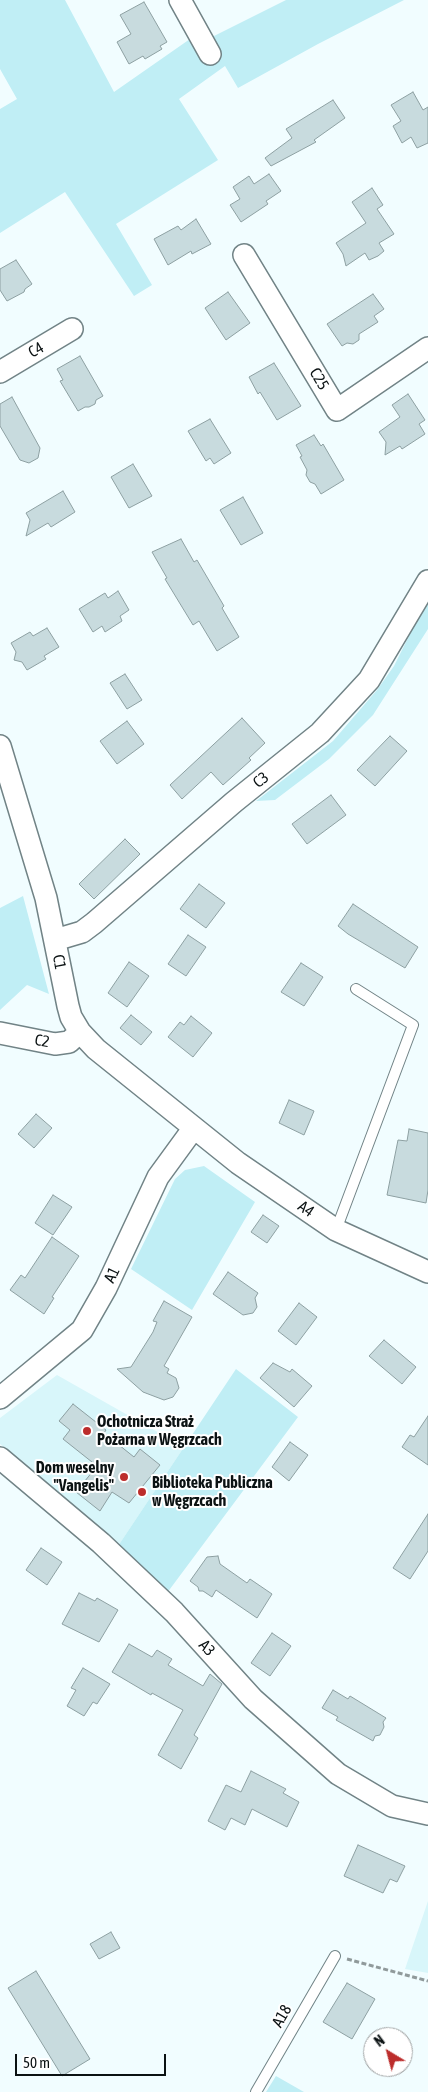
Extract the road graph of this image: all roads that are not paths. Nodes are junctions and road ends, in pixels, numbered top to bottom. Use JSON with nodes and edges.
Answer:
{"nodes":[{"id":1,"x":180,"y":0,"type":"edge"},
{"id":2,"x":210,"y":54,"type":"dead end"},
{"id":3,"x":244,"y":254,"type":"dead end"},
{"id":4,"x":72,"y":329,"type":"dead end"},
{"id":5,"x":428,"y":348,"type":"edge"},
{"id":6,"x":0,"y":372,"type":"edge"},
{"id":7,"x":428,"y":581,"type":"edge"},
{"id":8,"x":0,"y":746,"type":"edge"},
{"id":9,"x":55,"y":940,"type":"junction"},
{"id":10,"x":356,"y":989,"type":"dead end"},
{"id":11,"x":80,"y":1032,"type":"junction"},
{"id":12,"x":0,"y":1033,"type":"edge"},
{"id":13,"x":194,"y":1129,"type":"junction"},
{"id":14,"x":336,"y":1230,"type":"junction"},
{"id":15,"x":428,"y":1272,"type":"edge"},
{"id":16,"x":0,"y":1398,"type":"edge"},
{"id":17,"x":0,"y":1458,"type":"edge"},
{"id":18,"x":428,"y":1814,"type":"edge"},
{"id":19,"x":335,"y":1956,"type":"road end"},
{"id":20,"x":256,"y":2092,"type":"edge"}],
"edges":[{"from":1,"to":2,"type":"street"},
{"from":3,"to":5,"type":"street","name":"C25"},
{"from":4,"to":6,"type":"street","name":"C4"},
{"from":7,"to":9,"type":"street","name":"C3"},
{"from":8,"to":9,"type":"street","name":"C1"},
{"from":9,"to":11,"type":"street","name":"C1"},
{"from":10,"to":14,"type":"lane"},
{"from":11,"to":12,"type":"street","name":"C2"},
{"from":11,"to":13,"type":"street","name":"C1"},
{"from":13,"to":14,"type":"street","name":"A4"},
{"from":13,"to":16,"type":"street","name":"A1"},
{"from":14,"to":15,"type":"street","name":"A4"},
{"from":17,"to":18,"type":"street","name":"A3"},
{"from":19,"to":20,"type":"lane","name":"A18"}]}
